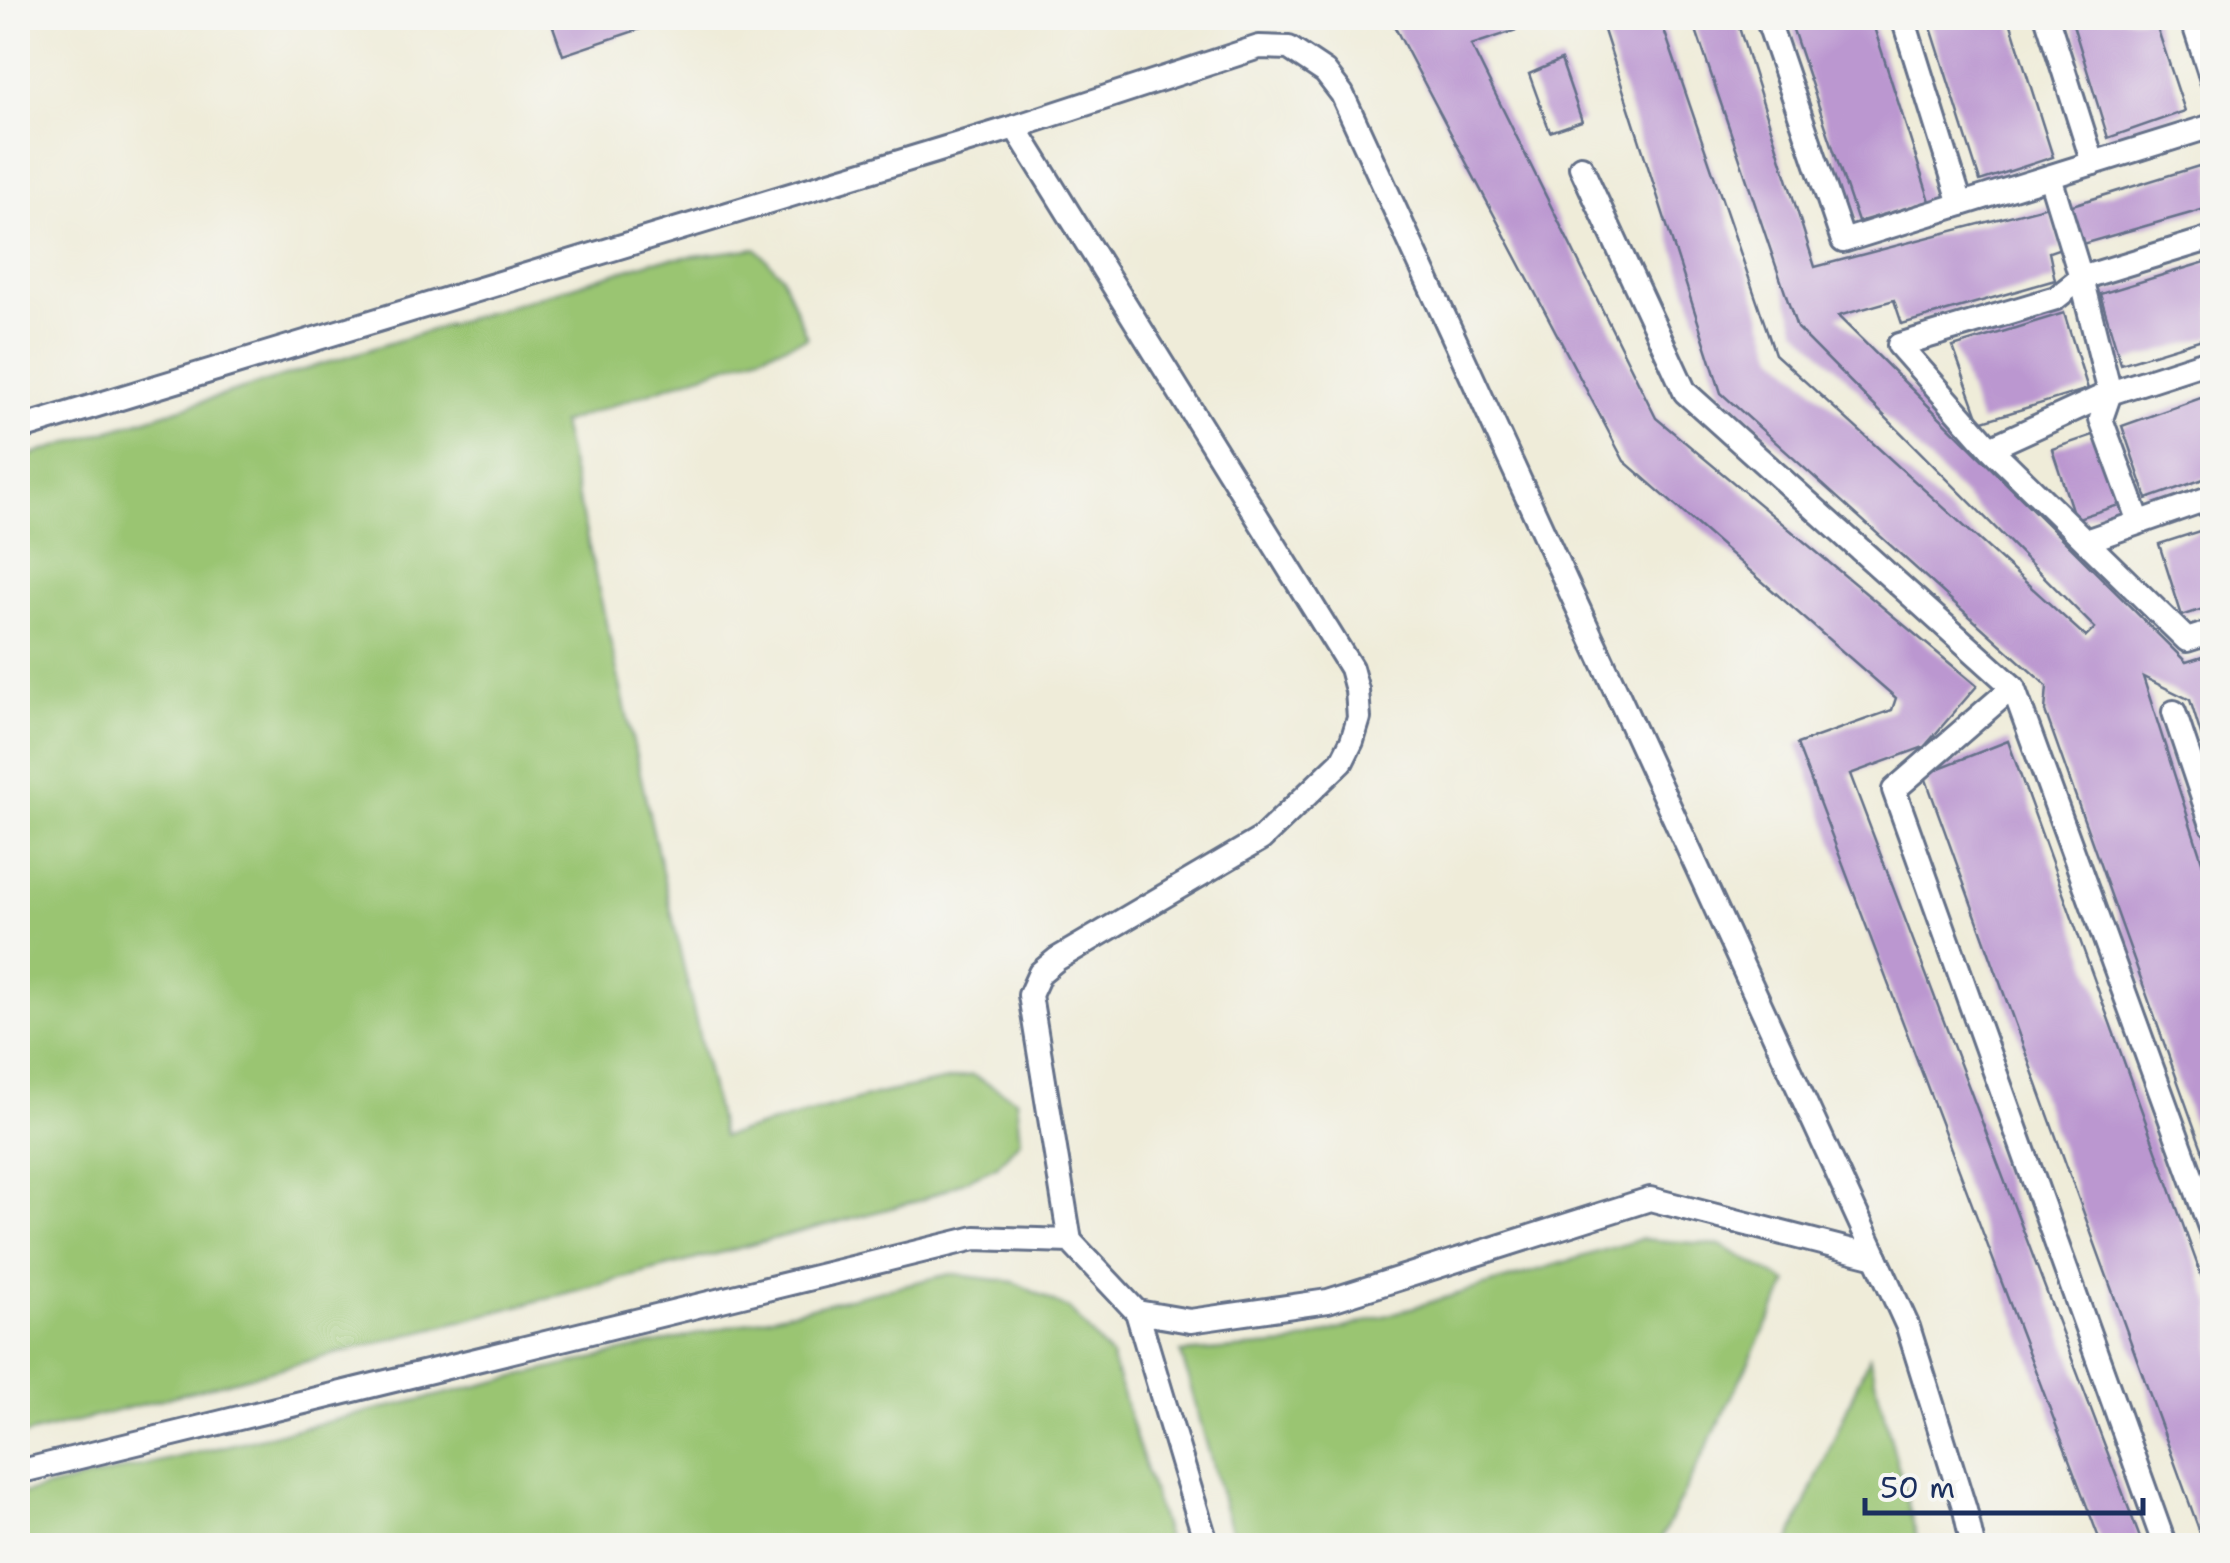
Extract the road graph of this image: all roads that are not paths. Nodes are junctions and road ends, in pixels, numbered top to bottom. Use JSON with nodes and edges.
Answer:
{"nodes":[{"id":1,"x":1767,"y":18,"type":"edge"},
{"id":2,"x":1903,"y":18,"type":"edge"},
{"id":3,"x":2047,"y":18,"type":"edge"},
{"id":4,"x":2192,"y":18,"type":"edge"},
{"id":5,"x":2212,"y":80,"type":"edge"},
{"id":6,"x":2212,"y":126,"type":"edge"},
{"id":7,"x":1015,"y":127,"type":"junction"},
{"id":8,"x":2094,"y":163,"type":"junction"},
{"id":9,"x":1581,"y":166,"type":"dead end"},
{"id":10,"x":2050,"y":177,"type":"junction"},
{"id":11,"x":1961,"y":204,"type":"junction"},
{"id":12,"x":2212,"y":238,"type":"edge"},
{"id":13,"x":2080,"y":278,"type":"junction"},
{"id":14,"x":2212,"y":360,"type":"edge"},
{"id":15,"x":2110,"y":393,"type":"junction"},
{"id":16,"x":18,"y":429,"type":"edge"},
{"id":17,"x":1990,"y":448,"type":"junction"},
{"id":18,"x":2212,"y":497,"type":"edge"},
{"id":19,"x":2139,"y":522,"type":"junction"},
{"id":20,"x":2086,"y":541,"type":"junction"},
{"id":21,"x":2212,"y":632,"type":"edge"},
{"id":22,"x":2013,"y":688,"type":"junction"},
{"id":23,"x":2174,"y":712,"type":"dead end"},
{"id":24,"x":2212,"y":825,"type":"edge"},
{"id":25,"x":2212,"y":1233,"type":"edge"},
{"id":26,"x":1070,"y":1240,"type":"junction"},
{"id":27,"x":1876,"y":1257,"type":"junction"},
{"id":28,"x":1137,"y":1312,"type":"junction"},
{"id":29,"x":18,"y":1472,"type":"edge"},
{"id":30,"x":1207,"y":1546,"type":"edge"},
{"id":31,"x":1973,"y":1546,"type":"edge"},
{"id":32,"x":2165,"y":1546,"type":"edge"}],
"edges":[{"from":1,"to":11,"type":"lane"},
{"from":2,"to":11,"type":"lane"},
{"from":3,"to":8,"type":"lane"},
{"from":4,"to":5,"type":"lane"},
{"from":6,"to":8,"type":"lane"},
{"from":7,"to":16,"type":"lane"},
{"from":7,"to":26,"type":"lane"},
{"from":7,"to":27,"type":"lane"},
{"from":8,"to":10,"type":"lane"},
{"from":9,"to":22,"type":"lane"},
{"from":10,"to":11,"type":"lane"},
{"from":10,"to":13,"type":"lane"},
{"from":12,"to":13,"type":"lane"},
{"from":13,"to":15,"type":"lane"},
{"from":13,"to":17,"type":"lane"},
{"from":14,"to":15,"type":"lane"},
{"from":15,"to":17,"type":"lane"},
{"from":15,"to":19,"type":"lane"},
{"from":17,"to":20,"type":"lane"},
{"from":18,"to":19,"type":"lane"},
{"from":19,"to":20,"type":"lane"},
{"from":20,"to":21,"type":"lane"},
{"from":22,"to":25,"type":"lane"},
{"from":22,"to":32,"type":"lane"},
{"from":23,"to":24,"type":"lane"},
{"from":26,"to":28,"type":"lane"},
{"from":26,"to":29,"type":"lane"},
{"from":27,"to":28,"type":"lane"},
{"from":27,"to":31,"type":"lane"},
{"from":28,"to":30,"type":"lane"}]}
